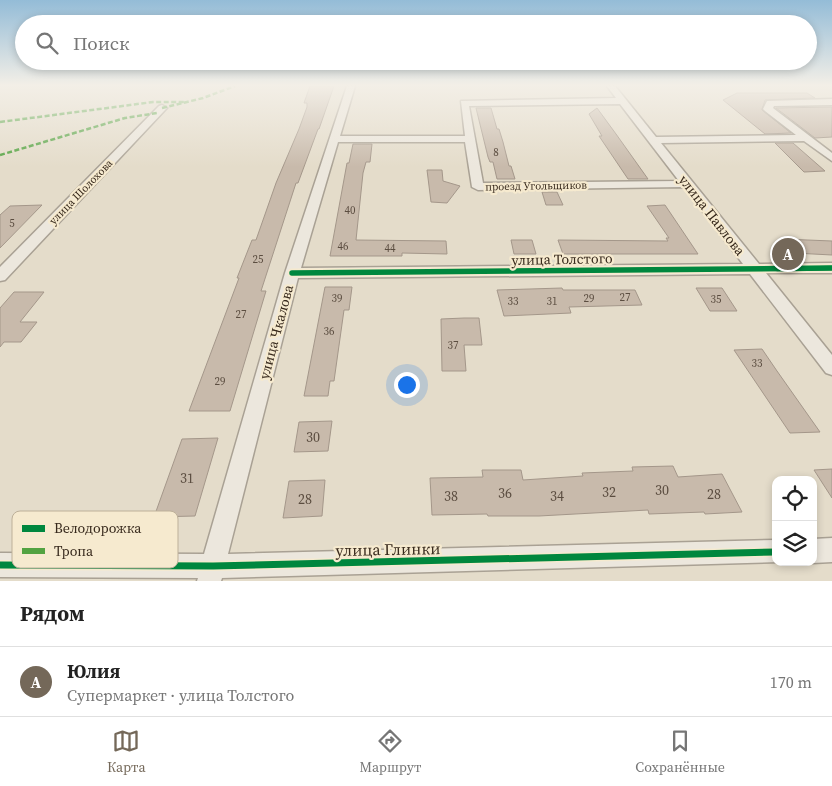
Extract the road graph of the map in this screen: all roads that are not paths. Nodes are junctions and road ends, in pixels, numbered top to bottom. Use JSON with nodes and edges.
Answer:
{"nodes":[{"id":1,"x":157,"y":113,"type":"edge"},
{"id":2,"x":343,"y":113,"type":"edge"},
{"id":3,"x":466,"y":113,"type":"edge"},
{"id":4,"x":632,"y":113,"type":"edge"},
{"id":5,"x":773,"y":113,"type":"edge"},
{"id":6,"x":806,"y":138,"type":"junction"},
{"id":7,"x":335,"y":139,"type":"junction"},
{"id":8,"x":470,"y":139,"type":"junction"},
{"id":9,"x":653,"y":140,"type":"junction"},
{"id":10,"x":832,"y":158,"type":"edge"},
{"id":11,"x":687,"y":184,"type":"junction"},
{"id":12,"x":753,"y":268,"type":"junction"},
{"id":13,"x":832,"y":268,"type":"edge"},
{"id":14,"x":292,"y":273,"type":"junction"},
{"id":15,"x":0,"y":276,"type":"edge"},
{"id":16,"x":832,"y":368,"type":"edge"},
{"id":17,"x":832,"y":550,"type":"edge"},
{"id":18,"x":817,"y":551,"type":"edge"},
{"id":19,"x":772,"y":552,"type":"edge"},
{"id":20,"x":94,"y":568,"type":"edge"},
{"id":21,"x":211,"y":573,"type":"edge"}],
"edges":[{"from":1,"to":15,"type":"street","name":"улица Шолохова"},
{"from":2,"to":7,"type":"street","name":"улица Чкалова"},
{"from":3,"to":8,"type":"street","name":"проезд Угольщиков"},
{"from":4,"to":9,"type":"street","name":"улица Павлова"},
{"from":5,"to":6,"type":"street"},
{"from":6,"to":9,"type":"street"},
{"from":6,"to":10,"type":"street"},
{"from":7,"to":8,"type":"street"},
{"from":7,"to":14,"type":"street","name":"улица Чкалова"},
{"from":8,"to":11,"type":"street","name":"проезд Угольщиков"},
{"from":9,"to":11,"type":"street","name":"улица Павлова"},
{"from":11,"to":12,"type":"street","name":"улица Павлова"},
{"from":12,"to":13,"type":"street","name":"улица Толстого"},
{"from":12,"to":14,"type":"street","name":"улица Толстого"},
{"from":12,"to":16,"type":"street","name":"улица Павлова"},
{"from":14,"to":21,"type":"street","name":"улица Чкалова"},
{"from":17,"to":18,"type":"street"},
{"from":19,"to":21,"type":"street","name":"улица Глинки"},
{"from":20,"to":21,"type":"street","name":"улица Глинки"}]}
